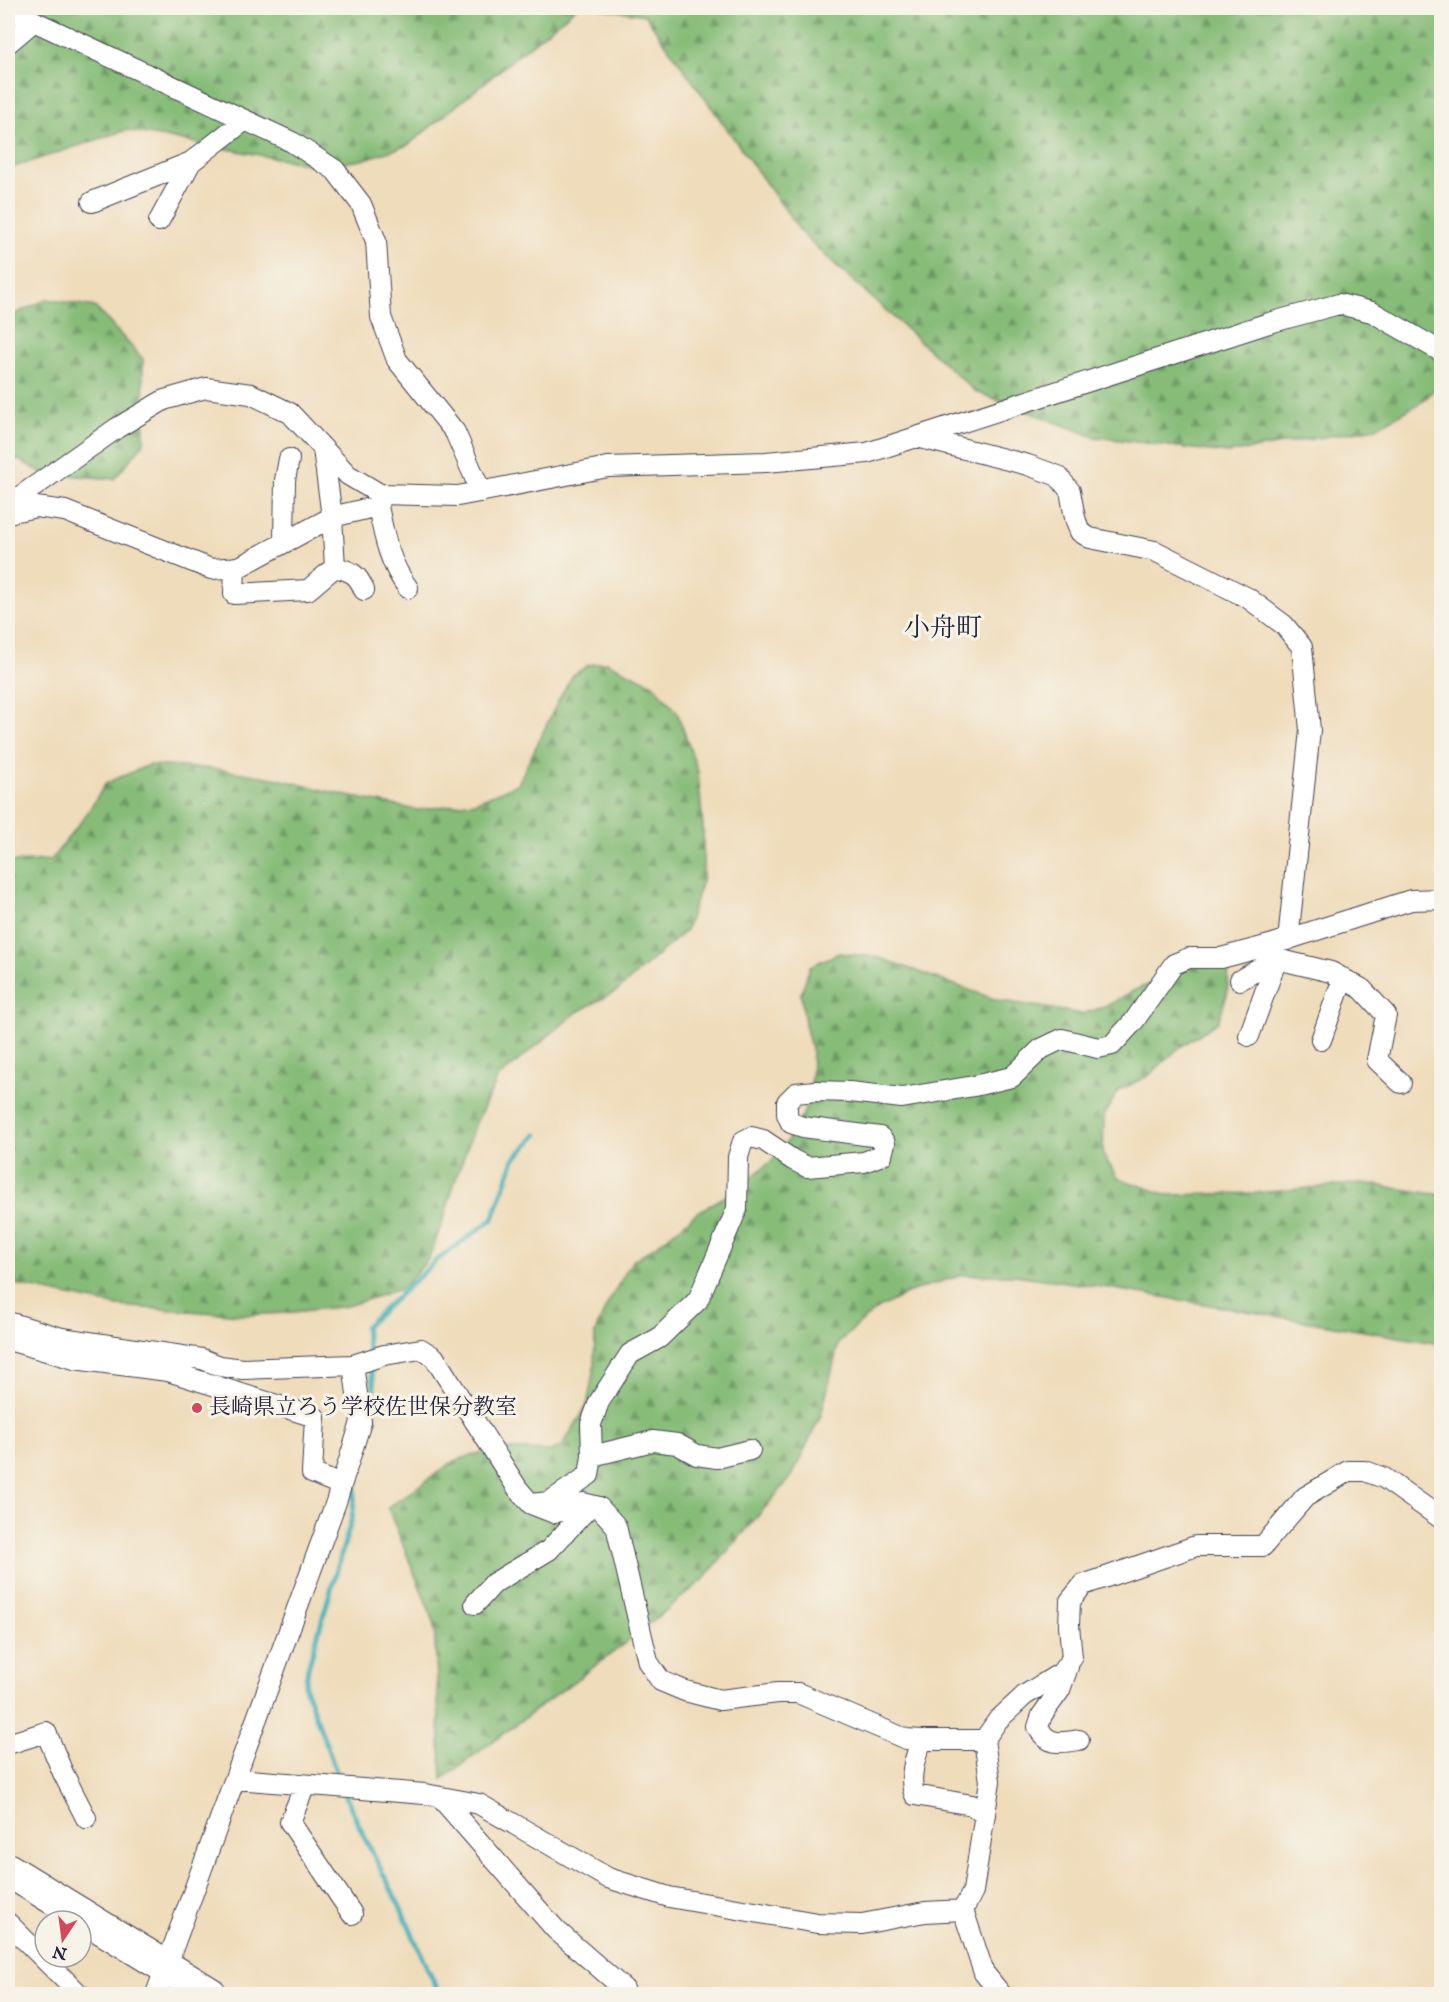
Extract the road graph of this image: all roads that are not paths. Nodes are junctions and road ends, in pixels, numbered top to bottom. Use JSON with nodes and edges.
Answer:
{"nodes":[{"id":1,"x":8,"y":9,"type":"edge"},
{"id":2,"x":34,"y":21,"type":"junction"},
{"id":3,"x":8,"y":43,"type":"edge"},
{"id":4,"x":245,"y":120,"type":"junction"},
{"id":5,"x":191,"y":162,"type":"junction"},
{"id":6,"x":92,"y":202,"type":"dead end"},
{"id":7,"x":159,"y":221,"type":"dead end"},
{"id":8,"x":1442,"y":351,"type":"edge"},
{"id":9,"x":917,"y":436,"type":"junction"},
{"id":10,"x":323,"y":449,"type":"junction"},
{"id":11,"x":289,"y":459,"type":"dead end"},
{"id":12,"x":481,"y":492,"type":"junction"},
{"id":13,"x":379,"y":500,"type":"junction"},
{"id":14,"x":8,"y":505,"type":"edge"},
{"id":15,"x":8,"y":513,"type":"edge"},
{"id":16,"x":332,"y":517,"type":"junction"},
{"id":17,"x":284,"y":542,"type":"junction"},
{"id":18,"x":235,"y":567,"type":"junction"},
{"id":19,"x":335,"y":567,"type":"junction"},
{"id":20,"x":408,"y":588,"type":"dead end"},
{"id":21,"x":364,"y":591,"type":"dead end"},
{"id":22,"x":1442,"y":899,"type":"edge"},
{"id":23,"x":1278,"y":948,"type":"junction"},
{"id":24,"x":1343,"y":978,"type":"junction"},
{"id":25,"x":1240,"y":980,"type":"dead end"},
{"id":26,"x":1249,"y":1036,"type":"dead end"},
{"id":27,"x":1321,"y":1040,"type":"dead end"},
{"id":28,"x":1401,"y":1083,"type":"dead end"},
{"id":29,"x":8,"y":1322,"type":"edge"},
{"id":30,"x":8,"y":1340,"type":"edge"},
{"id":31,"x":358,"y":1364,"type":"junction"},
{"id":32,"x":750,"y":1450,"type":"dead end"},
{"id":33,"x":592,"y":1456,"type":"junction"},
{"id":34,"x":341,"y":1485,"type":"junction"},
{"id":35,"x":531,"y":1504,"type":"junction"},
{"id":36,"x":591,"y":1505,"type":"junction"},
{"id":37,"x":1442,"y":1519,"type":"edge"},
{"id":38,"x":475,"y":1604,"type":"dead end"},
{"id":39,"x":1070,"y":1661,"type":"junction"},
{"id":40,"x":923,"y":1740,"type":"junction"},
{"id":41,"x":984,"y":1740,"type":"junction"},
{"id":42,"x":1079,"y":1740,"type":"dead end"},
{"id":43,"x":8,"y":1744,"type":"edge"},
{"id":44,"x":236,"y":1779,"type":"junction"},
{"id":45,"x":305,"y":1785,"type":"junction"},
{"id":46,"x":440,"y":1797,"type":"junction"},
{"id":47,"x":985,"y":1815,"type":"junction"},
{"id":48,"x":86,"y":1818,"type":"dead end"},
{"id":49,"x":8,"y":1870,"type":"edge"},
{"id":50,"x":342,"y":1906,"type":"dead end"},
{"id":51,"x":963,"y":1910,"type":"junction"},
{"id":52,"x":8,"y":1923,"type":"edge"},
{"id":53,"x":160,"y":1981,"type":"edge"},
{"id":54,"x":624,"y":1989,"type":"dead end"},
{"id":55,"x":79,"y":1995,"type":"edge"},
{"id":56,"x":210,"y":1995,"type":"edge"},
{"id":57,"x":1001,"y":1995,"type":"edge"}],
"edges":[{"from":1,"to":2,"type":"street"},
{"from":2,"to":3,"type":"street"},
{"from":2,"to":4,"type":"street"},
{"from":4,"to":5,"type":"street"},
{"from":4,"to":12,"type":"street"},
{"from":5,"to":6,"type":"street"},
{"from":5,"to":7,"type":"street"},
{"from":8,"to":9,"type":"street"},
{"from":9,"to":12,"type":"street"},
{"from":9,"to":23,"type":"street"},
{"from":10,"to":13,"type":"street"},
{"from":10,"to":14,"type":"street"},
{"from":10,"to":16,"type":"street"},
{"from":11,"to":17,"type":"street"},
{"from":12,"to":13,"type":"street"},
{"from":13,"to":16,"type":"street"},
{"from":13,"to":20,"type":"street"},
{"from":15,"to":18,"type":"street"},
{"from":16,"to":17,"type":"street"},
{"from":16,"to":19,"type":"street"},
{"from":17,"to":18,"type":"street"},
{"from":18,"to":19,"type":"street"},
{"from":19,"to":21,"type":"street"},
{"from":22,"to":23,"type":"street"},
{"from":23,"to":24,"type":"street"},
{"from":23,"to":25,"type":"street"},
{"from":23,"to":26,"type":"street"},
{"from":23,"to":33,"type":"street"},
{"from":24,"to":27,"type":"street"},
{"from":24,"to":28,"type":"street"},
{"from":29,"to":31,"type":"street"},
{"from":30,"to":34,"type":"street"},
{"from":31,"to":34,"type":"street"},
{"from":31,"to":35,"type":"street"},
{"from":32,"to":33,"type":"street"},
{"from":33,"to":35,"type":"street"},
{"from":34,"to":44,"type":"street"},
{"from":35,"to":36,"type":"street"},
{"from":36,"to":38,"type":"street"},
{"from":36,"to":40,"type":"street"},
{"from":37,"to":39,"type":"street"},
{"from":39,"to":41,"type":"street"},
{"from":39,"to":42,"type":"street"},
{"from":40,"to":41,"type":"street"},
{"from":40,"to":47,"type":"street"},
{"from":41,"to":47,"type":"street"},
{"from":43,"to":48,"type":"street"},
{"from":44,"to":45,"type":"street"},
{"from":44,"to":53,"type":"street"},
{"from":45,"to":46,"type":"street"},
{"from":45,"to":50,"type":"street"},
{"from":46,"to":51,"type":"street"},
{"from":46,"to":54,"type":"street"},
{"from":47,"to":51,"type":"street"},
{"from":49,"to":53,"type":"highway"},
{"from":51,"to":57,"type":"street"},
{"from":52,"to":55,"type":"street"},
{"from":53,"to":56,"type":"highway"}]}
